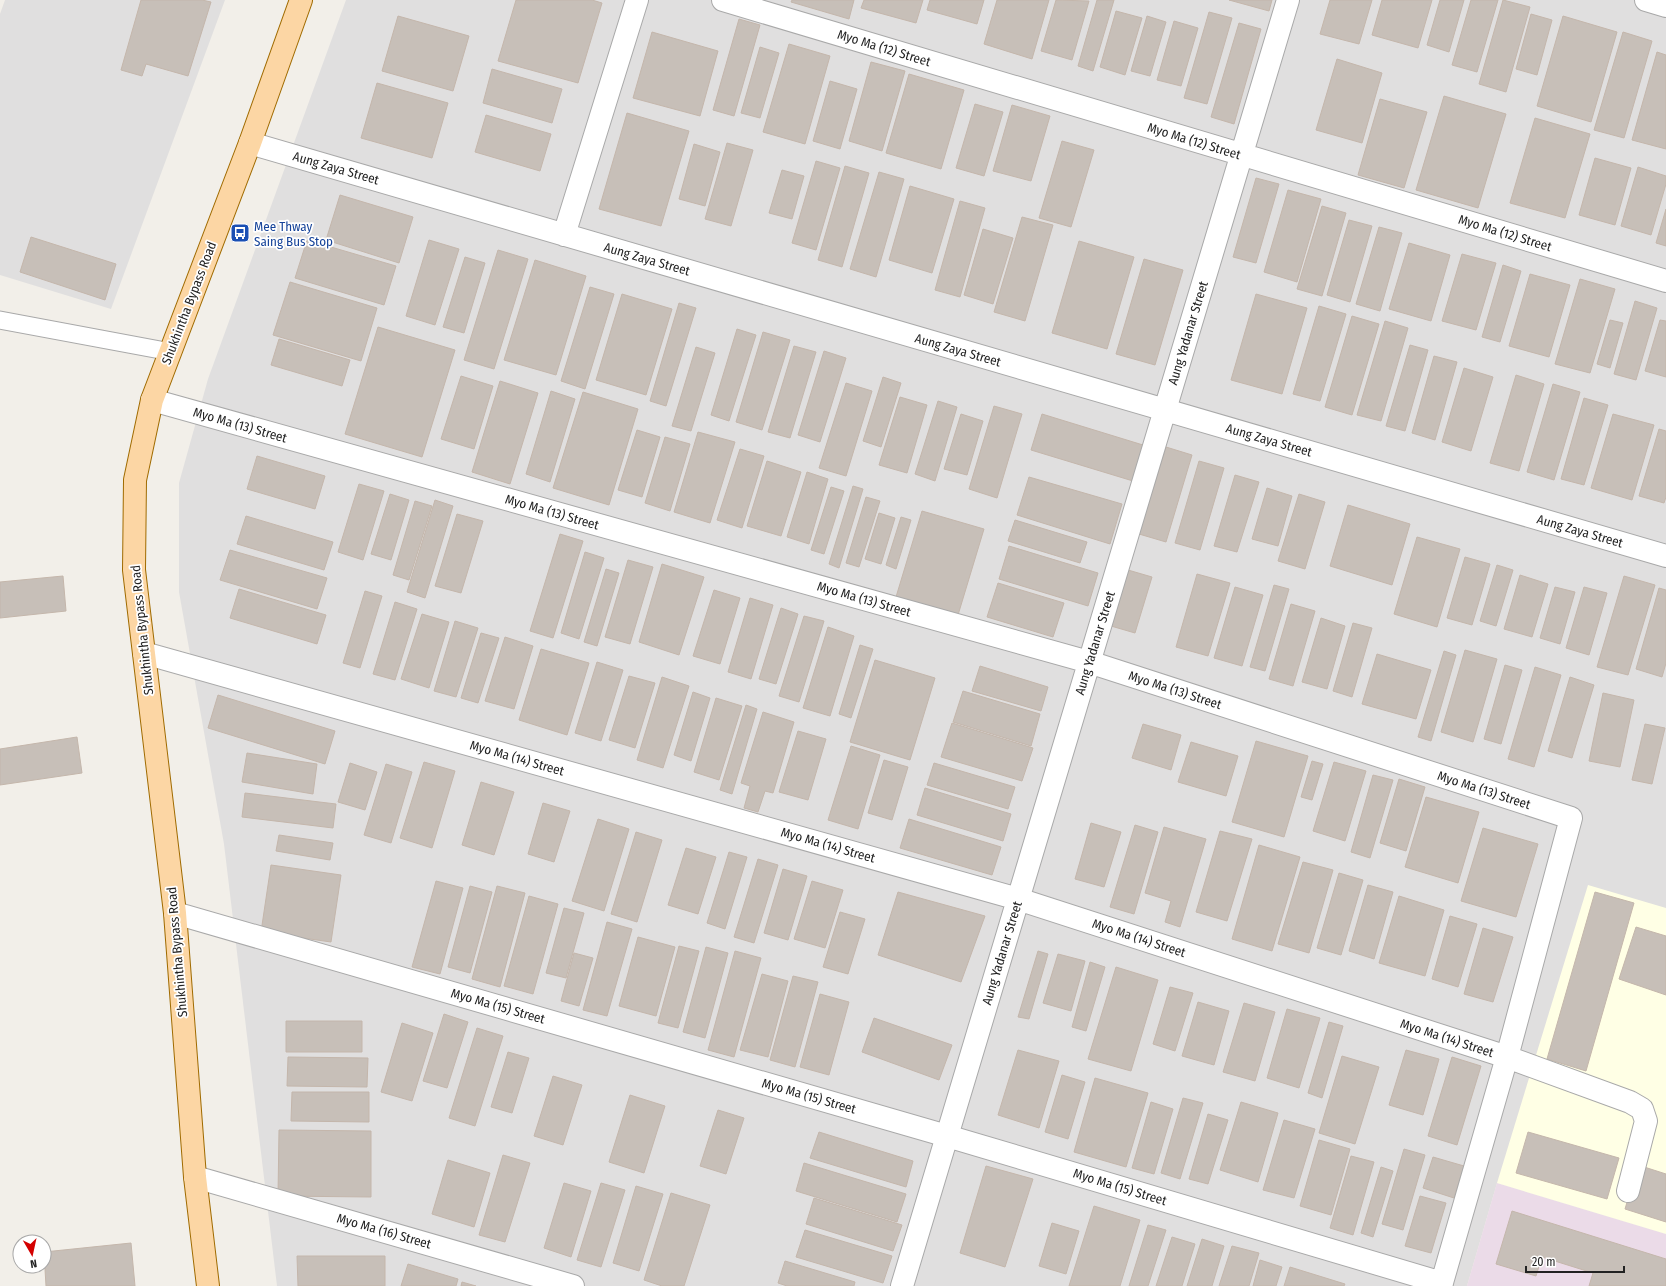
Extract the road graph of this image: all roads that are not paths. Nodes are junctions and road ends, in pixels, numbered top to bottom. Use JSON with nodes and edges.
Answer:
{"nodes":[{"id":1,"x":301,"y":0,"type":"edge"},
{"id":2,"x":637,"y":0,"type":"edge"},
{"id":3,"x":723,"y":0,"type":"edge"},
{"id":4,"x":1288,"y":0,"type":"edge"},
{"id":5,"x":1646,"y":0,"type":"edge"},
{"id":6,"x":1666,"y":6,"type":"edge"},
{"id":7,"x":250,"y":143,"type":"junction"},
{"id":8,"x":1242,"y":155,"type":"junction"},
{"id":9,"x":564,"y":235,"type":"junction"},
{"id":10,"x":1666,"y":281,"type":"edge"},
{"id":11,"x":0,"y":320,"type":"edge"},
{"id":12,"x":171,"y":352,"type":"junction"},
{"id":13,"x":152,"y":400,"type":"junction"},
{"id":14,"x":1165,"y":410,"type":"junction"},
{"id":15,"x":1666,"y":556,"type":"edge"},
{"id":16,"x":144,"y":653,"type":"junction"},
{"id":17,"x":1090,"y":662,"type":"junction"},
{"id":18,"x":1018,"y":899,"type":"junction"},
{"id":19,"x":175,"y":913,"type":"junction"},
{"id":20,"x":1508,"y":1057,"type":"junction"},
{"id":21,"x":947,"y":1136,"type":"junction"},
{"id":22,"x":195,"y":1177,"type":"junction"},
{"id":23,"x":1628,"y":1191,"type":"dead end"},
{"id":24,"x":1442,"y":1284,"type":"edge"},
{"id":25,"x":208,"y":1286,"type":"edge"},
{"id":26,"x":574,"y":1286,"type":"edge"},
{"id":27,"x":902,"y":1286,"type":"edge"}],
"edges":[{"from":1,"to":7,"type":"main road","name":"Shukhintha Bypass Road"},
{"from":2,"to":9,"type":"street"},
{"from":3,"to":8,"type":"street","name":"Myo Ma (12) Street"},
{"from":4,"to":8,"type":"street","name":"Aung Yadanar Street"},
{"from":5,"to":6,"type":"street"},
{"from":7,"to":9,"type":"street","name":"Aung Zaya Street"},
{"from":7,"to":12,"type":"main road","name":"Shukhintha Bypass Road"},
{"from":8,"to":10,"type":"street","name":"Myo Ma (12) Street"},
{"from":8,"to":14,"type":"street","name":"Aung Yadanar Street"},
{"from":9,"to":14,"type":"street","name":"Aung Zaya Street"},
{"from":11,"to":12,"type":"lane"},
{"from":12,"to":13,"type":"main road","name":"Shukhintha Bypass Road"},
{"from":13,"to":16,"type":"main road","name":"Shukhintha Bypass Road"},
{"from":13,"to":17,"type":"street","name":"Myo Ma (13) Street"},
{"from":14,"to":15,"type":"street","name":"Aung Zaya Street"},
{"from":14,"to":17,"type":"street","name":"Aung Yadanar Street"},
{"from":16,"to":18,"type":"street","name":"Myo Ma (14) Street"},
{"from":16,"to":19,"type":"main road","name":"Shukhintha Bypass Road"},
{"from":17,"to":18,"type":"street","name":"Aung Yadanar Street"},
{"from":17,"to":20,"type":"street","name":"Myo Ma (13) Street"},
{"from":18,"to":20,"type":"street","name":"Myo Ma (14) Street"},
{"from":18,"to":21,"type":"street","name":"Aung Yadanar Street"},
{"from":19,"to":21,"type":"street","name":"Myo Ma (15) Street"},
{"from":19,"to":22,"type":"main road","name":"Shukhintha Bypass Road"},
{"from":20,"to":23,"type":"street","name":"Myo Ma (14) Street"},
{"from":20,"to":24,"type":"street"},
{"from":21,"to":24,"type":"street","name":"Myo Ma (15) Street"},
{"from":21,"to":27,"type":"street","name":"Aung Yadanar Street"},
{"from":22,"to":25,"type":"main road","name":"Shukhintha Bypass Road"},
{"from":22,"to":26,"type":"street","name":"Myo Ma (16) Street"}]}
